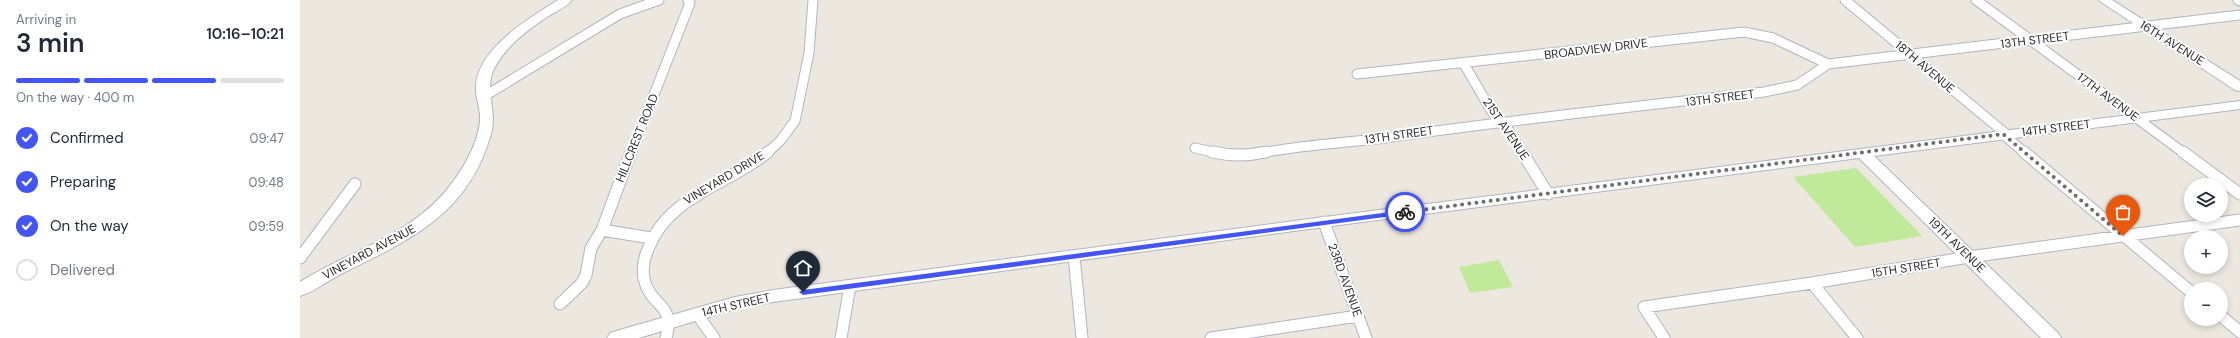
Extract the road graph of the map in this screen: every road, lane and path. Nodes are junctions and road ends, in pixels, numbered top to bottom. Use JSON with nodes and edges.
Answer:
{"nodes":[{"id":1,"x":566,"y":0,"type":"edge"},
{"id":2,"x":659,"y":0,"type":"edge"},
{"id":3,"x":688,"y":0,"type":"edge"},
{"id":4,"x":814,"y":0,"type":"edge"},
{"id":5,"x":1845,"y":0,"type":"edge"},
{"id":6,"x":1976,"y":0,"type":"edge"},
{"id":7,"x":2104,"y":0,"type":"edge"},
{"id":8,"x":2240,"y":15,"type":"edge"},
{"id":9,"x":2148,"y":28,"type":"junction"},
{"id":10,"x":2031,"y":40,"type":"junction"},
{"id":11,"x":1910,"y":55,"type":"junction"},
{"id":12,"x":1464,"y":64,"type":"junction"},
{"id":13,"x":1828,"y":64,"type":"junction"},
{"id":14,"x":1357,"y":74,"type":"dead end"},
{"id":15,"x":2240,"y":86,"type":"edge"},
{"id":16,"x":484,"y":97,"type":"junction"},
{"id":17,"x":2240,"y":105,"type":"edge"},
{"id":18,"x":2138,"y":118,"type":"junction"},
{"id":19,"x":1498,"y":122,"type":"junction"},
{"id":20,"x":2004,"y":134,"type":"junction"},
{"id":21,"x":1195,"y":148,"type":"dead end"},
{"id":22,"x":1862,"y":152,"type":"junction"},
{"id":23,"x":355,"y":184,"type":"dead end"},
{"id":24,"x":1548,"y":194,"type":"junction"},
{"id":25,"x":2240,"y":194,"type":"edge"},
{"id":26,"x":2240,"y":220,"type":"edge"},
{"id":27,"x":1324,"y":222,"type":"junction"},
{"id":28,"x":602,"y":230,"type":"junction"},
{"id":29,"x":2123,"y":236,"type":"junction"},
{"id":30,"x":651,"y":238,"type":"junction"},
{"id":31,"x":1074,"y":256,"type":"junction"},
{"id":32,"x":1969,"y":257,"type":"junction"},
{"id":33,"x":300,"y":258,"type":"edge"},
{"id":34,"x":1812,"y":283,"type":"junction"},
{"id":35,"x":850,"y":286,"type":"junction"},
{"id":36,"x":2184,"y":286,"type":"edge"},
{"id":37,"x":300,"y":290,"type":"edge"},
{"id":38,"x":560,"y":304,"type":"dead end"},
{"id":39,"x":697,"y":314,"type":"junction"},
{"id":40,"x":1358,"y":316,"type":"junction"},
{"id":41,"x":2228,"y":322,"type":"edge"},
{"id":42,"x":668,"y":331,"type":"edge"},
{"id":43,"x":2240,"y":332,"type":"edge"},
{"id":44,"x":616,"y":338,"type":"edge"},
{"id":45,"x":714,"y":338,"type":"edge"},
{"id":46,"x":842,"y":338,"type":"edge"},
{"id":47,"x":1082,"y":338,"type":"edge"},
{"id":48,"x":1211,"y":338,"type":"edge"},
{"id":49,"x":1366,"y":338,"type":"edge"},
{"id":50,"x":1664,"y":338,"type":"edge"},
{"id":51,"x":1857,"y":338,"type":"edge"},
{"id":52,"x":2052,"y":338,"type":"edge"}],
"edges":[{"from":1,"to":16,"type":"street","name":"VINEYARD AVENUE"},
{"from":2,"to":16,"type":"street"},
{"from":3,"to":28,"type":"street","name":"HILLCREST ROAD"},
{"from":4,"to":30,"type":"street","name":"VINEYARD DRIVE"},
{"from":5,"to":11,"type":"street","name":"18TH AVENUE"},
{"from":6,"to":10,"type":"street","name":"17TH AVENUE"},
{"from":7,"to":9,"type":"street","name":"16TH AVENUE"},
{"from":8,"to":9,"type":"street","name":"13TH STREET"},
{"from":9,"to":10,"type":"street","name":"13TH STREET"},
{"from":9,"to":15,"type":"street","name":"16TH AVENUE"},
{"from":10,"to":11,"type":"street","name":"13TH STREET"},
{"from":10,"to":18,"type":"street","name":"17TH AVENUE"},
{"from":11,"to":13,"type":"street","name":"13TH STREET"},
{"from":11,"to":20,"type":"street","name":"18TH AVENUE"},
{"from":12,"to":13,"type":"street","name":"BROADVIEW DRIVE"},
{"from":12,"to":14,"type":"street","name":"BROADVIEW DRIVE"},
{"from":12,"to":19,"type":"street","name":"21ST AVENUE"},
{"from":13,"to":19,"type":"street","name":"13TH STREET"},
{"from":16,"to":37,"type":"street","name":"VINEYARD AVENUE"},
{"from":17,"to":18,"type":"street","name":"14TH STREET"},
{"from":18,"to":20,"type":"street","name":"14TH STREET"},
{"from":18,"to":25,"type":"street","name":"17TH AVENUE"},
{"from":19,"to":21,"type":"street","name":"13TH STREET"},
{"from":19,"to":24,"type":"street","name":"21ST AVENUE"},
{"from":20,"to":22,"type":"street","name":"14TH STREET"},
{"from":20,"to":29,"type":"street","name":"18TH AVENUE"},
{"from":22,"to":24,"type":"street","name":"14TH STREET"},
{"from":22,"to":32,"type":"street","name":"19TH AVENUE"},
{"from":23,"to":33,"type":"street"},
{"from":24,"to":27,"type":"street","name":"14TH STREET"},
{"from":26,"to":29,"type":"street","name":"15TH STREET"},
{"from":27,"to":31,"type":"street","name":"14TH STREET"},
{"from":27,"to":40,"type":"street","name":"23RD AVENUE"},
{"from":28,"to":30,"type":"street"},
{"from":28,"to":38,"type":"street","name":"HILLCREST ROAD"},
{"from":29,"to":32,"type":"street","name":"15TH STREET"},
{"from":29,"to":36,"type":"street","name":"18TH AVENUE"},
{"from":30,"to":42,"type":"street","name":"VINEYARD DRIVE"},
{"from":31,"to":35,"type":"street","name":"14TH STREET"},
{"from":31,"to":47,"type":"street"},
{"from":32,"to":34,"type":"street","name":"15TH STREET"},
{"from":32,"to":52,"type":"street","name":"19TH AVENUE"},
{"from":34,"to":50,"type":"street","name":"15TH STREET"},
{"from":34,"to":51,"type":"street"},
{"from":35,"to":39,"type":"street","name":"14TH STREET"},
{"from":35,"to":46,"type":"street"},
{"from":39,"to":42,"type":"street","name":"14TH STREET"},
{"from":39,"to":45,"type":"street"},
{"from":40,"to":48,"type":"street"},
{"from":40,"to":49,"type":"street","name":"23RD AVENUE"},
{"from":41,"to":43,"type":"street"},
{"from":42,"to":44,"type":"street","name":"14TH STREET"}]}
